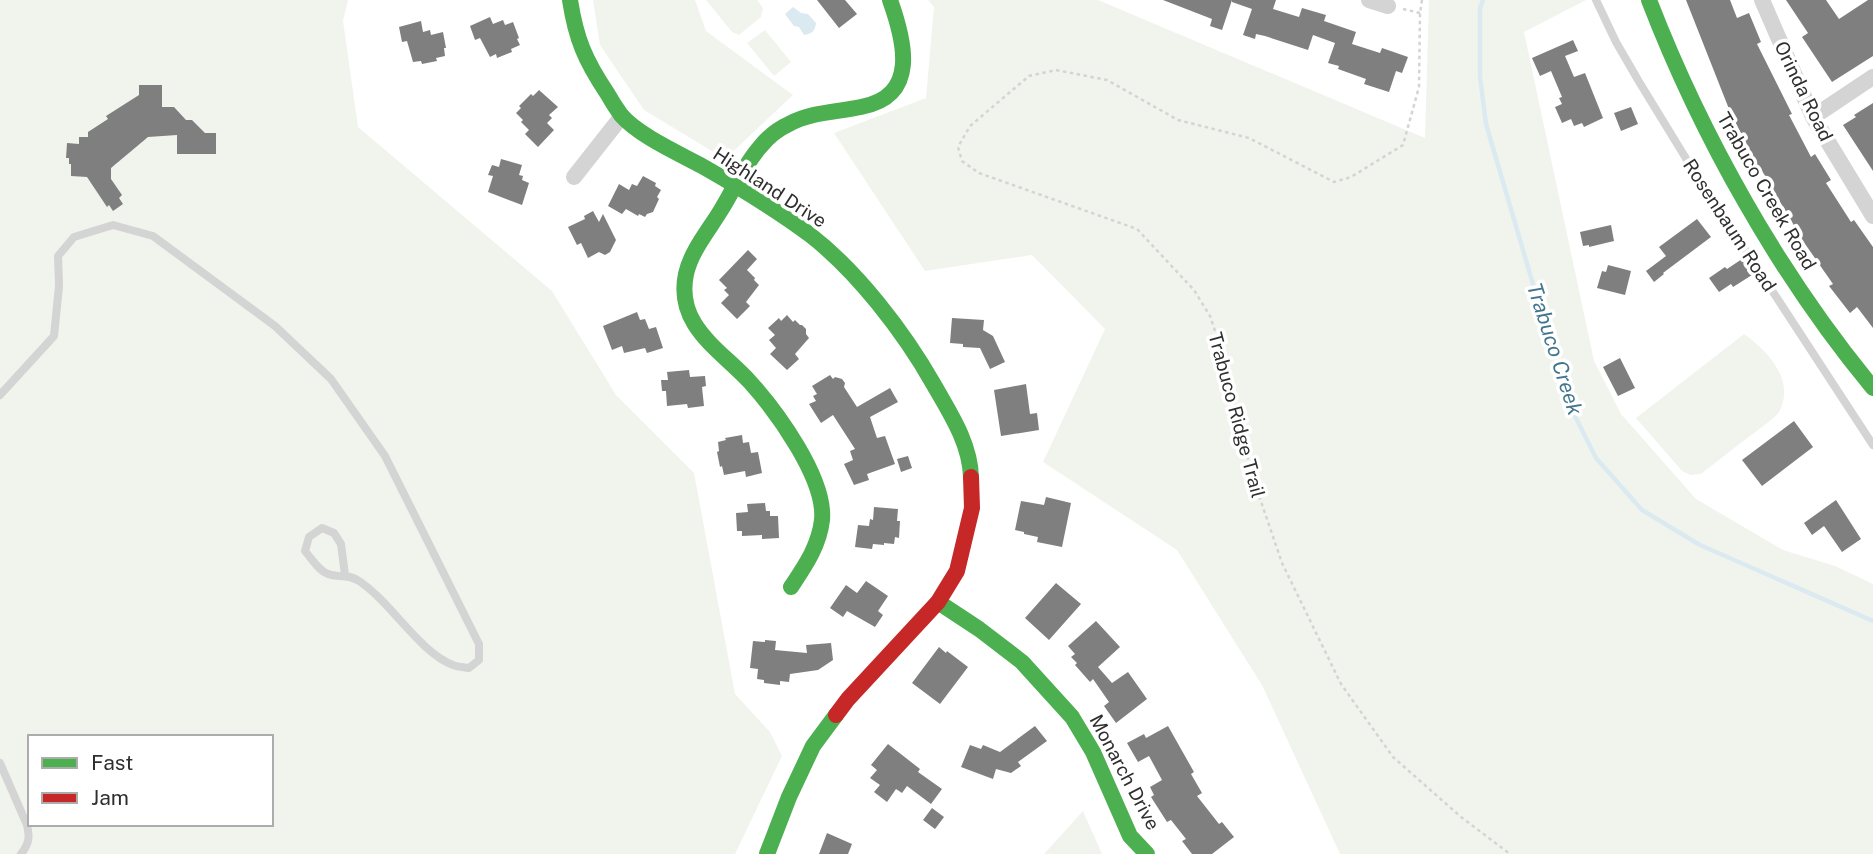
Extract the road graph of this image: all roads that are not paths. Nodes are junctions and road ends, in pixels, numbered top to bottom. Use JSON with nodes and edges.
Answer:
{"nodes":[{"id":1,"x":570,"y":0,"type":"edge"},
{"id":2,"x":890,"y":0,"type":"edge"},
{"id":3,"x":1369,"y":0,"type":"edge"},
{"id":4,"x":1596,"y":0,"type":"edge"},
{"id":5,"x":1649,"y":0,"type":"edge"},
{"id":6,"x":1762,"y":0,"type":"edge"},
{"id":7,"x":1388,"y":6,"type":"road end"},
{"id":8,"x":1873,"y":77,"type":"edge"},
{"id":9,"x":622,"y":116,"type":"junction"},
{"id":10,"x":1813,"y":117,"type":"junction"},
{"id":11,"x":574,"y":177,"type":"dead end"},
{"id":12,"x":734,"y":184,"type":"junction"},
{"id":13,"x":1873,"y":216,"type":"edge"},
{"id":14,"x":1873,"y":388,"type":"edge"},
{"id":15,"x":0,"y":395,"type":"edge"},
{"id":16,"x":1873,"y":445,"type":"edge"},
{"id":17,"x":345,"y":575,"type":"junction"},
{"id":18,"x":791,"y":587,"type":"dead end"},
{"id":19,"x":938,"y":602,"type":"junction"},
{"id":20,"x":0,"y":763,"type":"edge"},
{"id":21,"x":21,"y":854,"type":"edge"},
{"id":22,"x":767,"y":854,"type":"edge"},
{"id":23,"x":1147,"y":854,"type":"edge"}],
"edges":[{"from":1,"to":9,"type":"street","name":"Highland Drive"},
{"from":2,"to":12,"type":"street"},
{"from":3,"to":7,"type":"street"},
{"from":4,"to":16,"type":"lane","name":"Rosenbaum Road"},
{"from":5,"to":14,"type":"street","name":"Trabuco Creek Road"},
{"from":6,"to":10,"type":"street","name":"Orinda Road"},
{"from":8,"to":10,"type":"street"},
{"from":9,"to":11,"type":"street"},
{"from":9,"to":12,"type":"street","name":"Highland Drive"},
{"from":10,"to":13,"type":"street","name":"Orinda Road"},
{"from":12,"to":18,"type":"street"},
{"from":12,"to":19,"type":"street","name":"Highland Drive"},
{"from":15,"to":17,"type":"lane"},
{"from":17,"to":17,"type":"lane"},
{"from":19,"to":22,"type":"street","name":"Highland Drive"},
{"from":19,"to":23,"type":"street","name":"Monarch Drive"},
{"from":20,"to":21,"type":"lane"}]}
